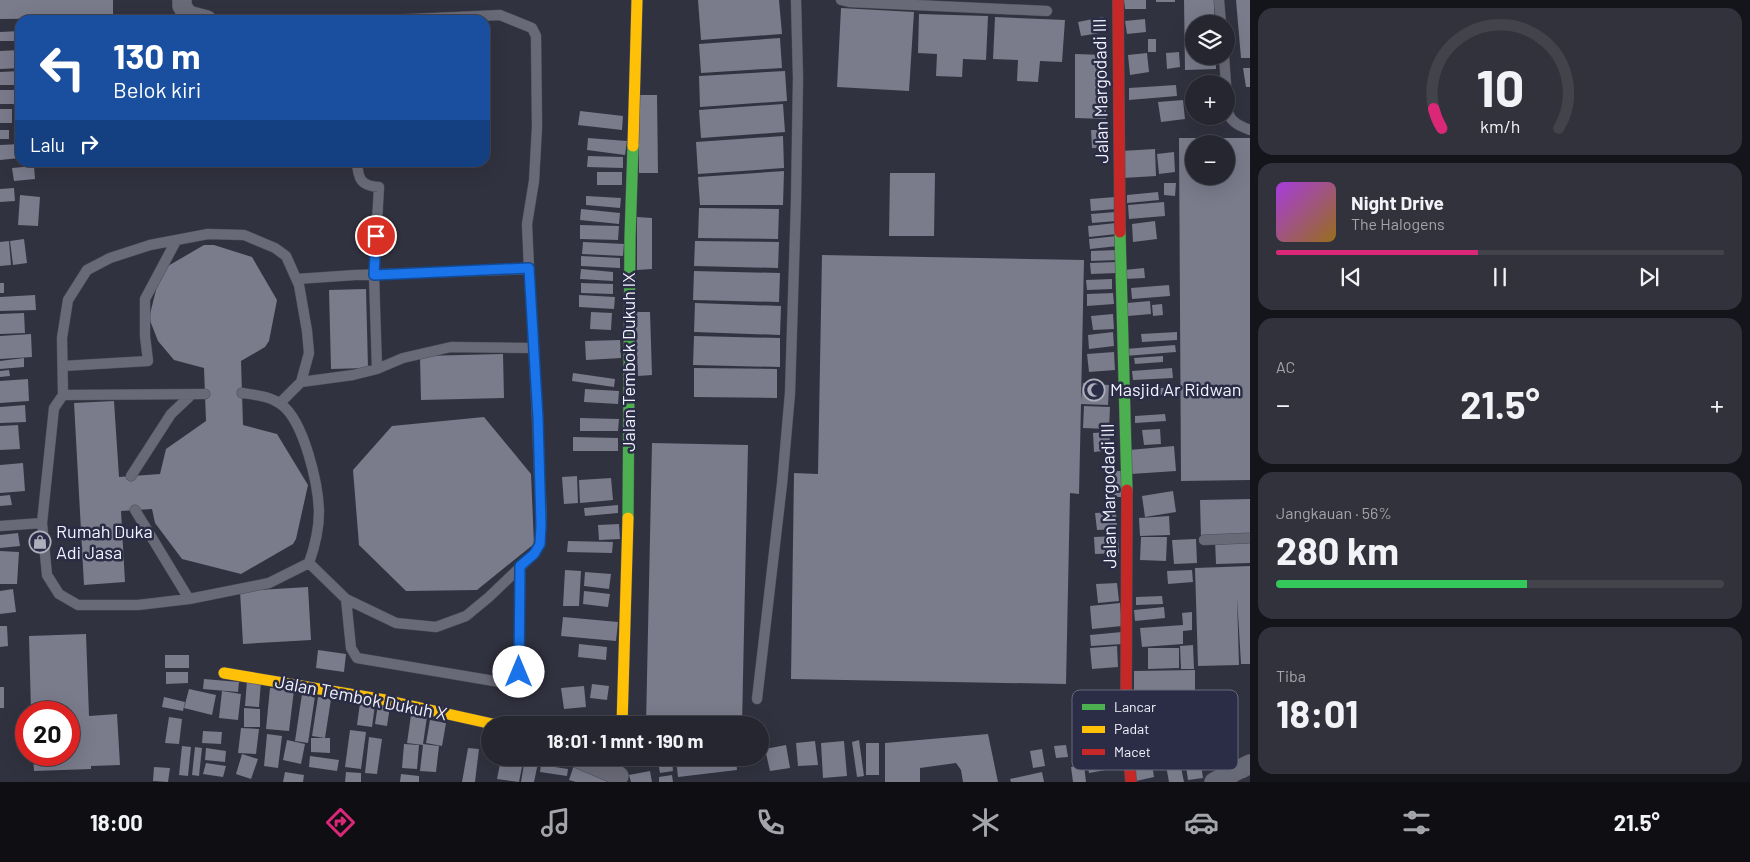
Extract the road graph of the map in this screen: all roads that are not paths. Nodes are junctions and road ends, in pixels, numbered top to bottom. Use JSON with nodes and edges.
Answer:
{"nodes":[{"id":1,"x":182,"y":0,"type":"edge"},
{"id":2,"x":637,"y":0,"type":"edge"},
{"id":3,"x":796,"y":0,"type":"edge"},
{"id":4,"x":841,"y":0,"type":"edge"},
{"id":5,"x":1118,"y":0,"type":"edge"},
{"id":6,"x":1219,"y":0,"type":"edge"},
{"id":7,"x":1047,"y":11,"type":"dead end"},
{"id":8,"x":188,"y":15,"type":"edge"},
{"id":9,"x":490,"y":15,"type":"edge"},
{"id":10,"x":1220,"y":15,"type":"edge"},
{"id":11,"x":1225,"y":65,"type":"edge"},
{"id":12,"x":1250,"y":130,"type":"edge"},
{"id":13,"x":358,"y":167,"type":"edge"},
{"id":14,"x":176,"y":241,"type":"junction"},
{"id":15,"x":529,"y":268,"type":"junction"},
{"id":16,"x":374,"y":275,"type":"junction"},
{"id":17,"x":297,"y":280,"type":"junction"},
{"id":18,"x":534,"y":348,"type":"junction"},
{"id":19,"x":63,"y":366,"type":"junction"},
{"id":20,"x":377,"y":369,"type":"junction"},
{"id":21,"x":301,"y":382,"type":"junction"},
{"id":22,"x":242,"y":393,"type":"dead end"},
{"id":23,"x":191,"y":394,"type":"junction"},
{"id":24,"x":205,"y":394,"type":"dead end"},
{"id":25,"x":63,"y":395,"type":"junction"},
{"id":26,"x":280,"y":403,"type":"junction"},
{"id":27,"x":131,"y":476,"type":"dead end"},
{"id":28,"x":135,"y":510,"type":"dead end"},
{"id":29,"x":42,"y":523,"type":"junction"},
{"id":30,"x":0,"y":526,"type":"edge"},
{"id":31,"x":1250,"y":538,"type":"edge"},
{"id":32,"x":1204,"y":540,"type":"dead end"},
{"id":33,"x":309,"y":563,"type":"junction"},
{"id":34,"x":520,"y":566,"type":"junction"},
{"id":35,"x":346,"y":598,"type":"junction"},
{"id":36,"x":189,"y":599,"type":"junction"},
{"id":37,"x":224,"y":673,"type":"dead end"},
{"id":38,"x":1126,"y":690,"type":"edge"},
{"id":39,"x":757,"y":699,"type":"dead end"},
{"id":40,"x":622,"y":716,"type":"edge"},
{"id":41,"x":481,"y":721,"type":"edge"},
{"id":42,"x":1250,"y":764,"type":"edge"},
{"id":43,"x":602,"y":766,"type":"edge"},
{"id":44,"x":620,"y":772,"type":"edge"},
{"id":45,"x":1214,"y":782,"type":"edge"}],
"edges":[{"from":1,"to":8,"type":"street"},
{"from":2,"to":40,"type":"street","name":"Jalan Tembok Dukuh IX"},
{"from":3,"to":39,"type":"lane"},
{"from":4,"to":7,"type":"lane"},
{"from":5,"to":38,"type":"street","name":"Jalan Margodadi III"},
{"from":6,"to":10,"type":"lane"},
{"from":9,"to":15,"type":"lane"},
{"from":11,"to":12,"type":"lane"},
{"from":13,"to":16,"type":"lane"},
{"from":14,"to":17,"type":"lane"},
{"from":14,"to":19,"type":"lane"},
{"from":14,"to":19,"type":"lane"},
{"from":15,"to":16,"type":"lane"},
{"from":15,"to":18,"type":"lane"},
{"from":16,"to":17,"type":"lane"},
{"from":16,"to":20,"type":"lane"},
{"from":17,"to":21,"type":"lane"},
{"from":18,"to":20,"type":"lane"},
{"from":18,"to":34,"type":"lane"},
{"from":19,"to":25,"type":"lane"},
{"from":20,"to":21,"type":"lane"},
{"from":21,"to":26,"type":"lane"},
{"from":22,"to":26,"type":"lane"},
{"from":23,"to":24,"type":"lane"},
{"from":23,"to":25,"type":"lane"},
{"from":23,"to":27,"type":"lane"},
{"from":25,"to":29,"type":"lane"},
{"from":26,"to":33,"type":"lane"},
{"from":28,"to":36,"type":"lane"},
{"from":29,"to":30,"type":"lane"},
{"from":29,"to":36,"type":"lane"},
{"from":31,"to":32,"type":"lane"},
{"from":33,"to":35,"type":"lane"},
{"from":33,"to":36,"type":"lane"},
{"from":34,"to":35,"type":"lane"},
{"from":34,"to":35,"type":"lane"},
{"from":37,"to":41,"type":"street","name":"Jalan Tembok Dukuh X"},
{"from":42,"to":45,"type":"street"},
{"from":43,"to":44,"type":"street"}]}
